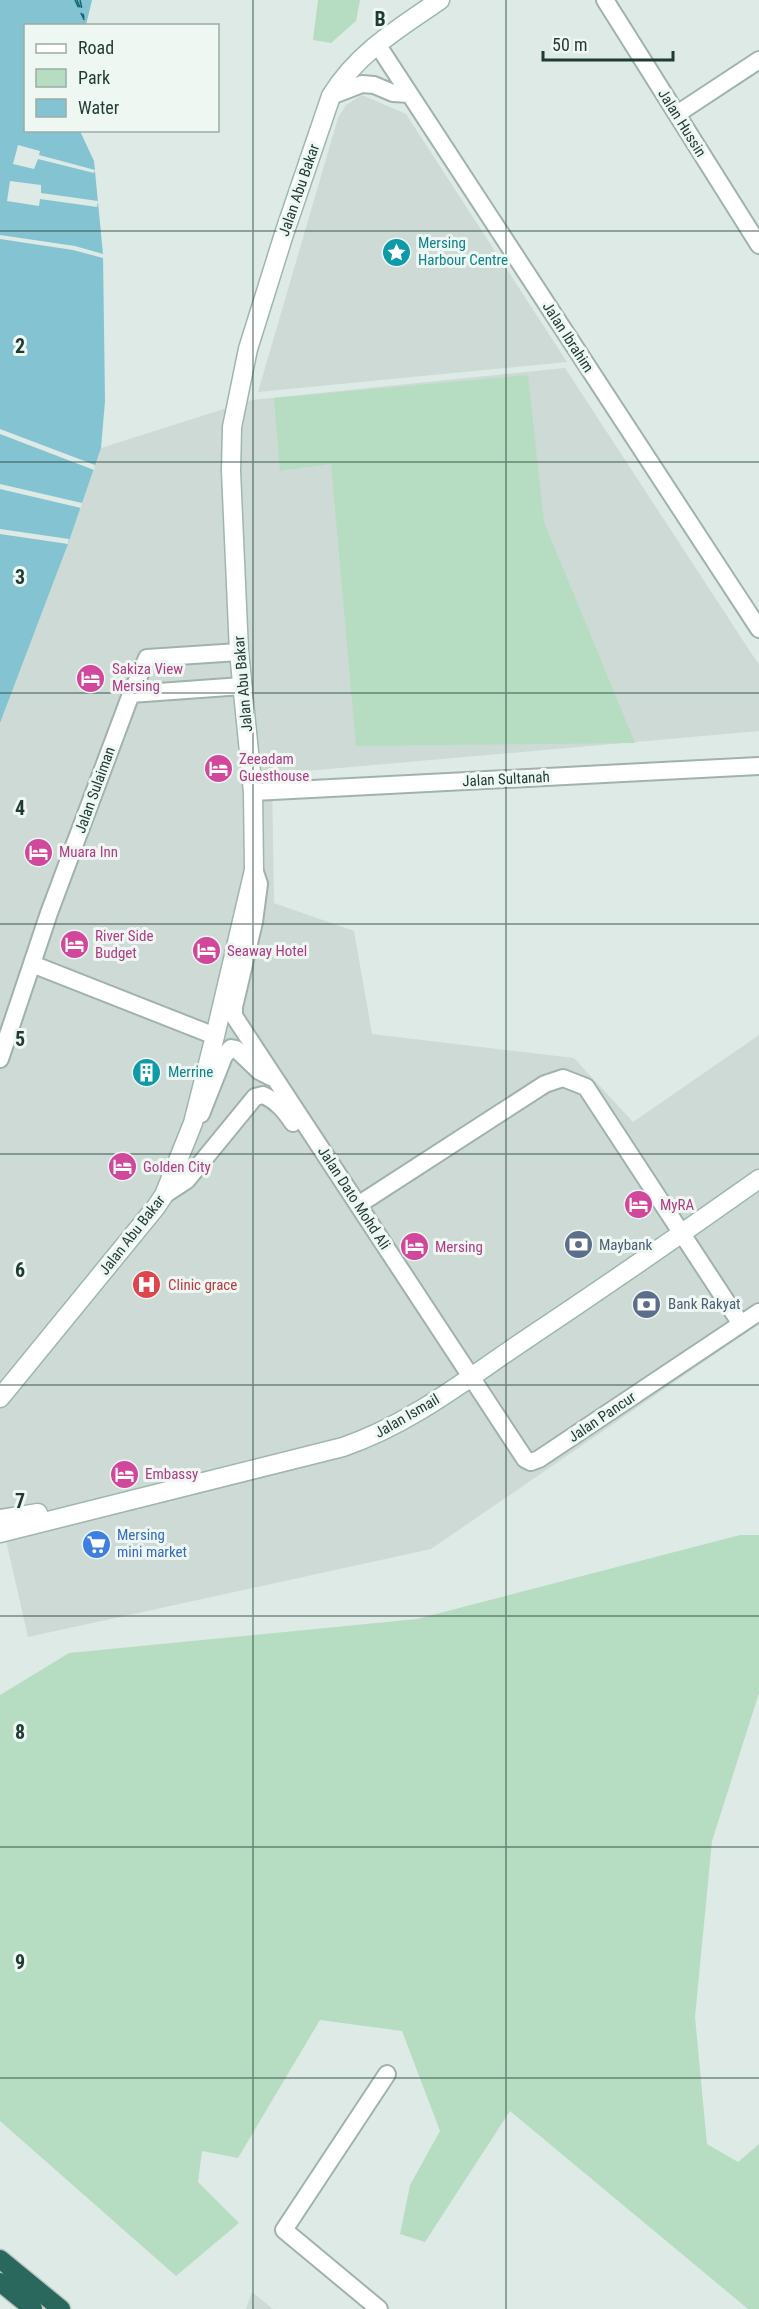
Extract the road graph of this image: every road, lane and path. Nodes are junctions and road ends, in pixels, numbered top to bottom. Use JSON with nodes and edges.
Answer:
{"nodes":[{"id":1,"x":440,"y":0,"type":"edge"},
{"id":2,"x":605,"y":0,"type":"edge"},
{"id":3,"x":377,"y":44,"type":"junction"},
{"id":4,"x":759,"y":60,"type":"edge"},
{"id":5,"x":409,"y":94,"type":"junction"},
{"id":6,"x":331,"y":96,"type":"junction"},
{"id":7,"x":676,"y":114,"type":"junction"},
{"id":8,"x":759,"y":245,"type":"edge"},
{"id":9,"x":759,"y":629,"type":"edge"},
{"id":10,"x":239,"y":652,"type":"junction"},
{"id":11,"x":243,"y":686,"type":"junction"},
{"id":12,"x":131,"y":694,"type":"junction"},
{"id":13,"x":759,"y":766,"type":"edge"},
{"id":14,"x":253,"y":792,"type":"junction"},
{"id":15,"x":254,"y":870,"type":"junction"},
{"id":16,"x":33,"y":964,"type":"junction"},
{"id":17,"x":215,"y":1036,"type":"junction"},
{"id":18,"x":0,"y":1059,"type":"edge"},
{"id":19,"x":276,"y":1079,"type":"junction"},
{"id":20,"x":193,"y":1123,"type":"junction"},
{"id":21,"x":315,"y":1139,"type":"junction"},
{"id":22,"x":759,"y":1179,"type":"edge"},
{"id":23,"x":164,"y":1195,"type":"junction"},
{"id":24,"x":358,"y":1205,"type":"junction"},
{"id":25,"x":683,"y":1233,"type":"junction"},
{"id":26,"x":759,"y":1312,"type":"edge"},
{"id":27,"x":741,"y":1324,"type":"junction"},
{"id":28,"x":470,"y":1377,"type":"junction"},
{"id":29,"x":0,"y":1398,"type":"edge"},
{"id":30,"x":105,"y":1507,"type":"junction"},
{"id":31,"x":0,"y":1519,"type":"edge"},
{"id":32,"x":0,"y":1533,"type":"edge"},
{"id":33,"x":387,"y":2074,"type":"dead end"},
{"id":34,"x":0,"y":2259,"type":"edge"},
{"id":35,"x":0,"y":2282,"type":"edge"},
{"id":36,"x":33,"y":2309,"type":"edge"},
{"id":37,"x":61,"y":2309,"type":"edge"},
{"id":38,"x":379,"y":2309,"type":"edge"}],
"edges":[{"from":1,"to":3,"type":"street","name":"Jalan Abu Bakar"},
{"from":2,"to":7,"type":"street","name":"Jalan Hussin"},
{"from":3,"to":5,"type":"street","name":"Jalan Ibrahim"},
{"from":3,"to":6,"type":"street","name":"Jalan Abu Bakar"},
{"from":4,"to":7,"type":"street"},
{"from":5,"to":6,"type":"street"},
{"from":5,"to":9,"type":"street","name":"Jalan Ibrahim"},
{"from":6,"to":10,"type":"street","name":"Jalan Abu Bakar"},
{"from":7,"to":8,"type":"street","name":"Jalan Hussin"},
{"from":10,"to":11,"type":"street","name":"Jalan Abu Bakar"},
{"from":10,"to":12,"type":"street","name":"Jalan Sulaiman"},
{"from":11,"to":12,"type":"street"},
{"from":11,"to":14,"type":"street","name":"Jalan Abu Bakar"},
{"from":12,"to":16,"type":"street","name":"Jalan Sulaiman"},
{"from":13,"to":14,"type":"street","name":"Jalan Sultanah"},
{"from":14,"to":15,"type":"street","name":"Jalan Abu Bakar"},
{"from":15,"to":17,"type":"street","name":"Jalan Abu Bakar"},
{"from":15,"to":19,"type":"street","name":"Jalan Dato Mohd Ali"},
{"from":16,"to":17,"type":"street"},
{"from":16,"to":18,"type":"street","name":"Jalan Sulaiman"},
{"from":17,"to":20,"type":"street","name":"Jalan Abu Bakar"},
{"from":19,"to":20,"type":"street"},
{"from":19,"to":21,"type":"street","name":"Jalan Dato Mohd Ali"},
{"from":20,"to":23,"type":"street","name":"Jalan Abu Bakar"},
{"from":21,"to":23,"type":"street"},
{"from":21,"to":24,"type":"street","name":"Jalan Dato Mohd Ali"},
{"from":22,"to":25,"type":"street","name":"Jalan Ismail"},
{"from":23,"to":29,"type":"street","name":"Jalan Abu Bakar"},
{"from":24,"to":25,"type":"street"},
{"from":24,"to":28,"type":"street","name":"Jalan Dato Mohd Ali"},
{"from":25,"to":27,"type":"street"},
{"from":25,"to":28,"type":"street","name":"Jalan Ismail"},
{"from":26,"to":27,"type":"street","name":"Jalan Pancur"},
{"from":27,"to":28,"type":"street","name":"Jalan Pancur"},
{"from":28,"to":30,"type":"street","name":"Jalan Ismail"},
{"from":30,"to":31,"type":"street"},
{"from":30,"to":32,"type":"street","name":"Jalan Ismail"},
{"from":33,"to":38,"type":"street"},
{"from":34,"to":37,"type":"highway"},
{"from":35,"to":36,"type":"highway"}]}
